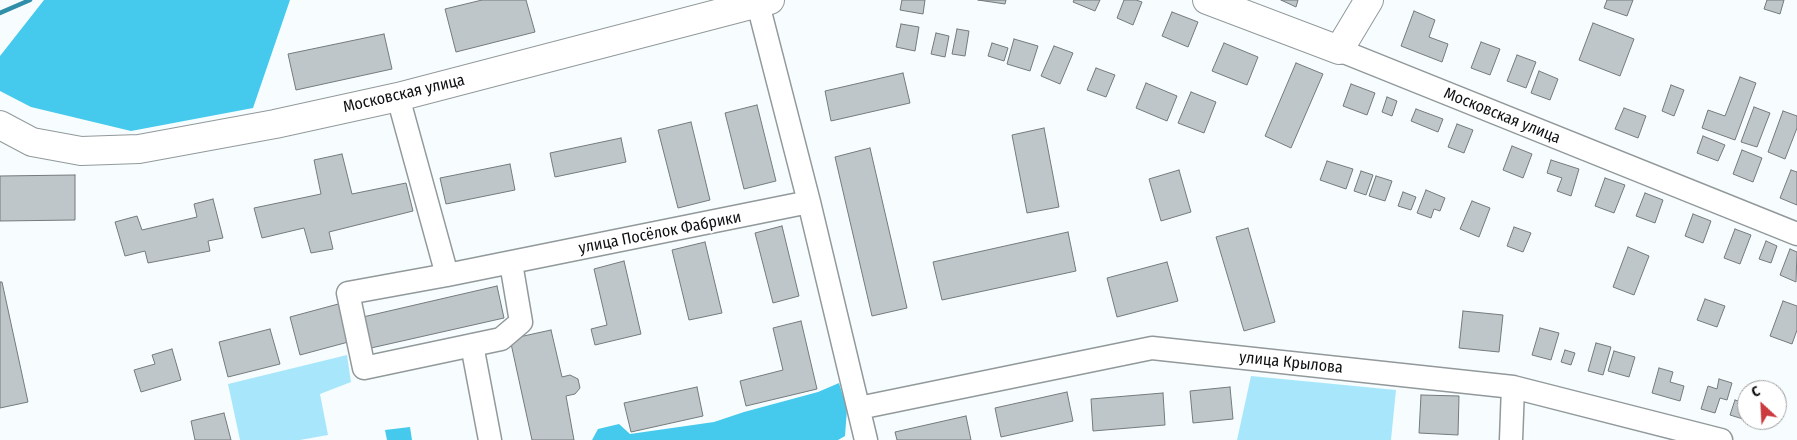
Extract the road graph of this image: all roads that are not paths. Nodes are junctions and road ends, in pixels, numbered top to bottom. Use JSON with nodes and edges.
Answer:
{"nodes":[{"id":1,"x":1207,"y":0,"type":"edge"},
{"id":2,"x":1369,"y":0,"type":"edge"},
{"id":3,"x":764,"y":2,"type":"edge"},
{"id":4,"x":1339,"y":50,"type":"junction"},
{"id":5,"x":398,"y":97,"type":"junction"},
{"id":6,"x":0,"y":125,"type":"edge"},
{"id":7,"x":809,"y":202,"type":"junction"},
{"id":8,"x":1797,"y":234,"type":"edge"},
{"id":9,"x":511,"y":263,"type":"junction"},
{"id":10,"x":447,"y":275,"type":"junction"},
{"id":11,"x":472,"y":345,"type":"junction"},
{"id":12,"x":1512,"y":387,"type":"junction"},
{"id":13,"x":859,"y":408,"type":"junction"},
{"id":14,"x":1714,"y":439,"type":"edge"},
{"id":15,"x":490,"y":440,"type":"edge"},
{"id":16,"x":866,"y":440,"type":"edge"},
{"id":17,"x":1511,"y":440,"type":"edge"}],
"edges":[{"from":1,"to":4,"type":"main road","name":"Московская улица"},
{"from":2,"to":4,"type":"main road"},
{"from":3,"to":5,"type":"main road","name":"Московская улица"},
{"from":3,"to":7,"type":"street"},
{"from":4,"to":8,"type":"street","name":"Московская улица"},
{"from":5,"to":6,"type":"main road","name":"Московская улица"},
{"from":5,"to":10,"type":"street"},
{"from":7,"to":9,"type":"street","name":"улица Посёлок Фабрики"},
{"from":7,"to":13,"type":"street"},
{"from":9,"to":10,"type":"street","name":"улица Посёлок Фабрики"},
{"from":9,"to":11,"type":"street","name":"улица Посёлок Фабрики"},
{"from":10,"to":11,"type":"street","name":"улица Посёлок Фабрики"},
{"from":11,"to":15,"type":"street"},
{"from":12,"to":13,"type":"street","name":"улица Крылова"},
{"from":12,"to":14,"type":"street","name":"улица Крылова"},
{"from":12,"to":17,"type":"street"},
{"from":13,"to":16,"type":"street"}]}
